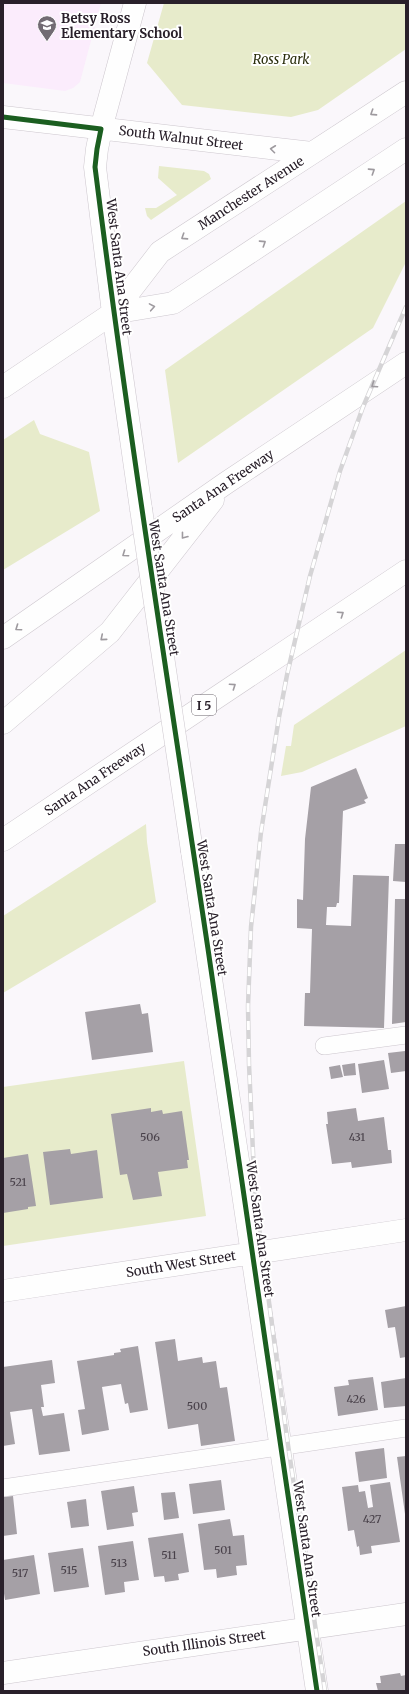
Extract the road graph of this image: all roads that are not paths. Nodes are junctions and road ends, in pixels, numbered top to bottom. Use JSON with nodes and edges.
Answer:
{"nodes":[{"id":1,"x":135,"y":3,"type":"edge"},
{"id":2,"x":406,"y":92,"type":"edge"},
{"id":3,"x":3,"y":117,"type":"edge"},
{"id":4,"x":101,"y":129,"type":"junction"},
{"id":5,"x":406,"y":149,"type":"edge"},
{"id":6,"x":312,"y":154,"type":"junction"},
{"id":7,"x":113,"y":313,"type":"junction"},
{"id":8,"x":406,"y":363,"type":"edge"},
{"id":9,"x":3,"y":387,"type":"edge"},
{"id":10,"x":226,"y":483,"type":"junction"},
{"id":11,"x":406,"y":571,"type":"edge"},
{"id":12,"x":3,"y":638,"type":"edge"},
{"id":13,"x":3,"y":723,"type":"edge"},
{"id":14,"x":3,"y":840,"type":"edge"},
{"id":15,"x":406,"y":1035,"type":"edge"},
{"id":16,"x":324,"y":1046,"type":"dead end"},
{"id":17,"x":406,"y":1230,"type":"edge"},
{"id":18,"x":252,"y":1253,"type":"junction"},
{"id":19,"x":3,"y":1291,"type":"edge"},
{"id":20,"x":406,"y":1428,"type":"edge"},
{"id":21,"x":280,"y":1446,"type":"junction"},
{"id":22,"x":3,"y":1488,"type":"edge"},
{"id":23,"x":406,"y":1614,"type":"edge"},
{"id":24,"x":307,"y":1628,"type":"junction"},
{"id":25,"x":3,"y":1673,"type":"edge"},
{"id":26,"x":317,"y":1691,"type":"edge"}],
"edges":[{"from":1,"to":4,"type":"main road","name":"West Santa Ana Street"},
{"from":2,"to":6,"type":"main road","name":"Manchester Avenue","one_way":true},
{"from":3,"to":4,"type":"main road","name":"South Walnut Street"},
{"from":6,"to":4,"type":"main road","name":"South Walnut Street","one_way":true},
{"from":4,"to":7,"type":"main road","name":"West Santa Ana Street"},
{"from":7,"to":5,"type":"main road","name":"Manchester Avenue","one_way":true},
{"from":6,"to":7,"type":"main road","name":"Manchester Avenue","one_way":true},
{"from":7,"to":9,"type":"main road","name":"Manchester Avenue"},
{"from":7,"to":18,"type":"main road","name":"West Santa Ana Street","bridge":true},
{"from":8,"to":10,"type":"main road","name":"Santa Ana Freeway","one_way":true},
{"from":10,"to":12,"type":"main road","name":"Santa Ana Freeway","one_way":true},
{"from":10,"to":13,"type":"main road","one_way":true},
{"from":14,"to":11,"type":"main road","name":"Santa Ana Freeway","number":"I 5","one_way":true},
{"from":15,"to":16,"type":"lane"},
{"from":17,"to":18,"type":"main road","name":"South West Street"},
{"from":18,"to":19,"type":"main road","name":"South West Street"},
{"from":18,"to":21,"type":"main road","name":"West Santa Ana Street"},
{"from":20,"to":21,"type":"lane"},
{"from":21,"to":22,"type":"lane"},
{"from":21,"to":24,"type":"main road","name":"West Santa Ana Street"},
{"from":23,"to":24,"type":"main road","name":"South Illinois Street"},
{"from":24,"to":25,"type":"main road","name":"South Illinois Street"},
{"from":24,"to":26,"type":"main road","name":"West Santa Ana Street"}]}
